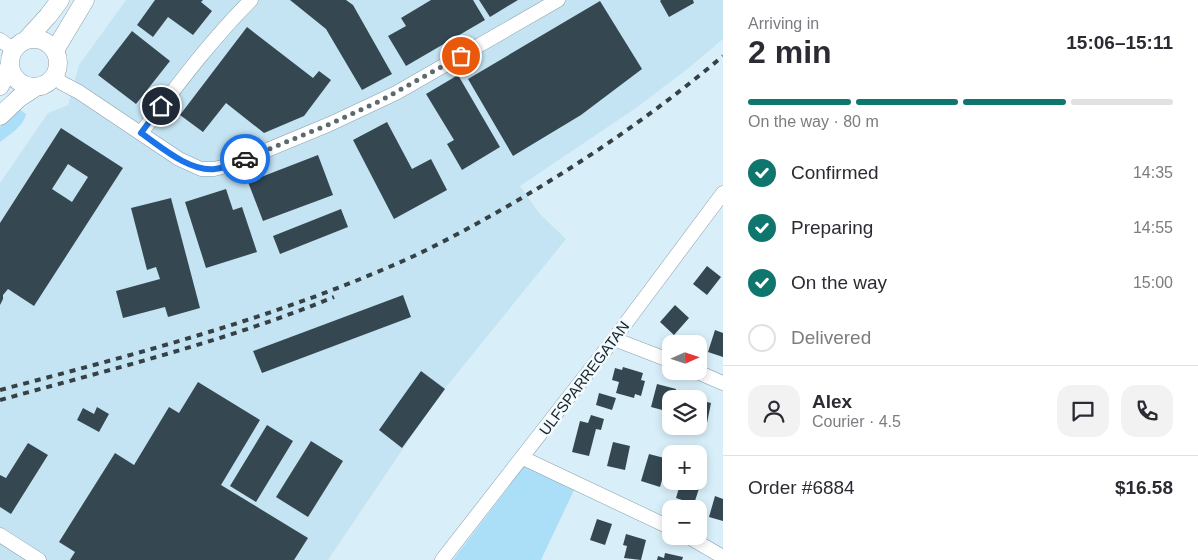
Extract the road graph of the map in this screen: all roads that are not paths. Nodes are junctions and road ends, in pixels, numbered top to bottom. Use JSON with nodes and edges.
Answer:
{"nodes":[{"id":1,"x":60,"y":0,"type":"edge"},
{"id":2,"x":85,"y":0,"type":"edge"},
{"id":3,"x":250,"y":0,"type":"edge"},
{"id":4,"x":558,"y":0,"type":"edge"},
{"id":5,"x":12,"y":49,"type":"edge"},
{"id":6,"x":55,"y":50,"type":"junction"},
{"id":7,"x":54,"y":76,"type":"junction"},
{"id":8,"x":0,"y":86,"type":"edge"},
{"id":9,"x":36,"y":87,"type":"junction"},
{"id":10,"x":0,"y":116,"type":"edge"},
{"id":11,"x":141,"y":133,"type":"junction"},
{"id":12,"x":723,"y":193,"type":"edge"},
{"id":13,"x":614,"y":339,"type":"junction"},
{"id":14,"x":662,"y":358,"type":"edge"},
{"id":15,"x":708,"y":377,"type":"edge"},
{"id":16,"x":723,"y":383,"type":"edge"},
{"id":17,"x":523,"y":458,"type":"junction"},
{"id":18,"x":662,"y":524,"type":"edge"},
{"id":19,"x":0,"y":535,"type":"edge"},
{"id":20,"x":703,"y":545,"type":"edge"},
{"id":21,"x":723,"y":556,"type":"edge"},
{"id":22,"x":33,"y":558,"type":"edge"},
{"id":23,"x":442,"y":560,"type":"edge"}],
"edges":[{"from":1,"to":5,"type":"main road"},
{"from":2,"to":6,"type":"main road"},
{"from":3,"to":11,"type":"street"},
{"from":4,"to":11,"type":"street"},
{"from":5,"to":6,"type":"main road"},
{"from":5,"to":8,"type":"main road"},
{"from":5,"to":9,"type":"main road"},
{"from":6,"to":7,"type":"main road"},
{"from":7,"to":9,"type":"main road"},
{"from":7,"to":11,"type":"street"},
{"from":9,"to":10,"type":"main road"},
{"from":12,"to":13,"type":"street","name":"ULFSPARREGATAN"},
{"from":13,"to":14,"type":"street"},
{"from":13,"to":17,"type":"street","name":"ULFSPARREGATAN"},
{"from":15,"to":16,"type":"street"},
{"from":17,"to":18,"type":"street"},
{"from":17,"to":23,"type":"street","name":"ULFSPARREGATAN"},
{"from":19,"to":22,"type":"street"},
{"from":20,"to":21,"type":"street"}]}
